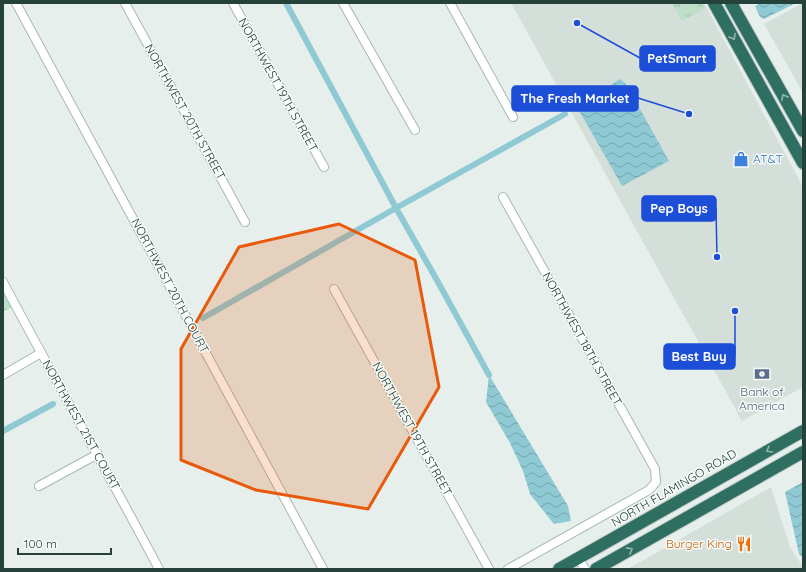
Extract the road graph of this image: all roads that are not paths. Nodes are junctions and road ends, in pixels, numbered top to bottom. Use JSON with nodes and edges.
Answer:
{"nodes":[{"id":1,"x":16,"y":3,"type":"edge"},
{"id":2,"x":125,"y":3,"type":"edge"},
{"id":3,"x":233,"y":3,"type":"edge"},
{"id":4,"x":344,"y":3,"type":"edge"},
{"id":5,"x":450,"y":3,"type":"edge"},
{"id":6,"x":714,"y":3,"type":"edge"},
{"id":7,"x":731,"y":3,"type":"edge"},
{"id":8,"x":513,"y":117,"type":"dead end"},
{"id":9,"x":414,"y":130,"type":"dead end"},
{"id":10,"x":803,"y":131,"type":"edge"},
{"id":11,"x":803,"y":163,"type":"edge"},
{"id":12,"x":324,"y":167,"type":"dead end"},
{"id":13,"x":503,"y":197,"type":"dead end"},
{"id":14,"x":245,"y":222,"type":"dead end"},
{"id":15,"x":3,"y":282,"type":"edge"},
{"id":16,"x":334,"y":289,"type":"dead end"},
{"id":17,"x":41,"y":353,"type":"junction"},
{"id":18,"x":3,"y":375,"type":"edge"},
{"id":19,"x":803,"y":431,"type":"edge"},
{"id":20,"x":803,"y":452,"type":"edge"},
{"id":21,"x":98,"y":454,"type":"junction"},
{"id":22,"x":39,"y":486,"type":"dead end"},
{"id":23,"x":569,"y":565,"type":"edge"},
{"id":24,"x":159,"y":569,"type":"edge"},
{"id":25,"x":322,"y":569,"type":"edge"},
{"id":26,"x":489,"y":569,"type":"edge"},
{"id":27,"x":508,"y":569,"type":"edge"},
{"id":28,"x":585,"y":569,"type":"edge"},
{"id":29,"x":596,"y":569,"type":"edge"}],
"edges":[{"from":1,"to":25,"type":"street","name":"NORTHWEST 20TH COURT"},
{"from":2,"to":14,"type":"street","name":"NORTHWEST 20TH STREET"},
{"from":3,"to":12,"type":"street","name":"NORTHWEST 19TH STREET"},
{"from":4,"to":9,"type":"street"},
{"from":5,"to":8,"type":"street"},
{"from":6,"to":11,"type":"highway","one_way":true},
{"from":10,"to":7,"type":"highway","one_way":true},
{"from":13,"to":27,"type":"street","name":"NORTHWEST 18TH STREET"},
{"from":15,"to":17,"type":"street","name":"NORTHWEST 21ST COURT"},
{"from":16,"to":26,"type":"street","name":"NORTHWEST 19TH STREET"},
{"from":17,"to":18,"type":"street"},
{"from":17,"to":21,"type":"street","name":"NORTHWEST 21ST COURT"},
{"from":19,"to":23,"type":"highway","name":"NORTH FLAMINGO ROAD","one_way":true},
{"from":29,"to":20,"type":"highway","one_way":true},
{"from":21,"to":22,"type":"street"},
{"from":21,"to":24,"type":"street","name":"NORTHWEST 21ST COURT"},
{"from":23,"to":28,"type":"street"}]}
